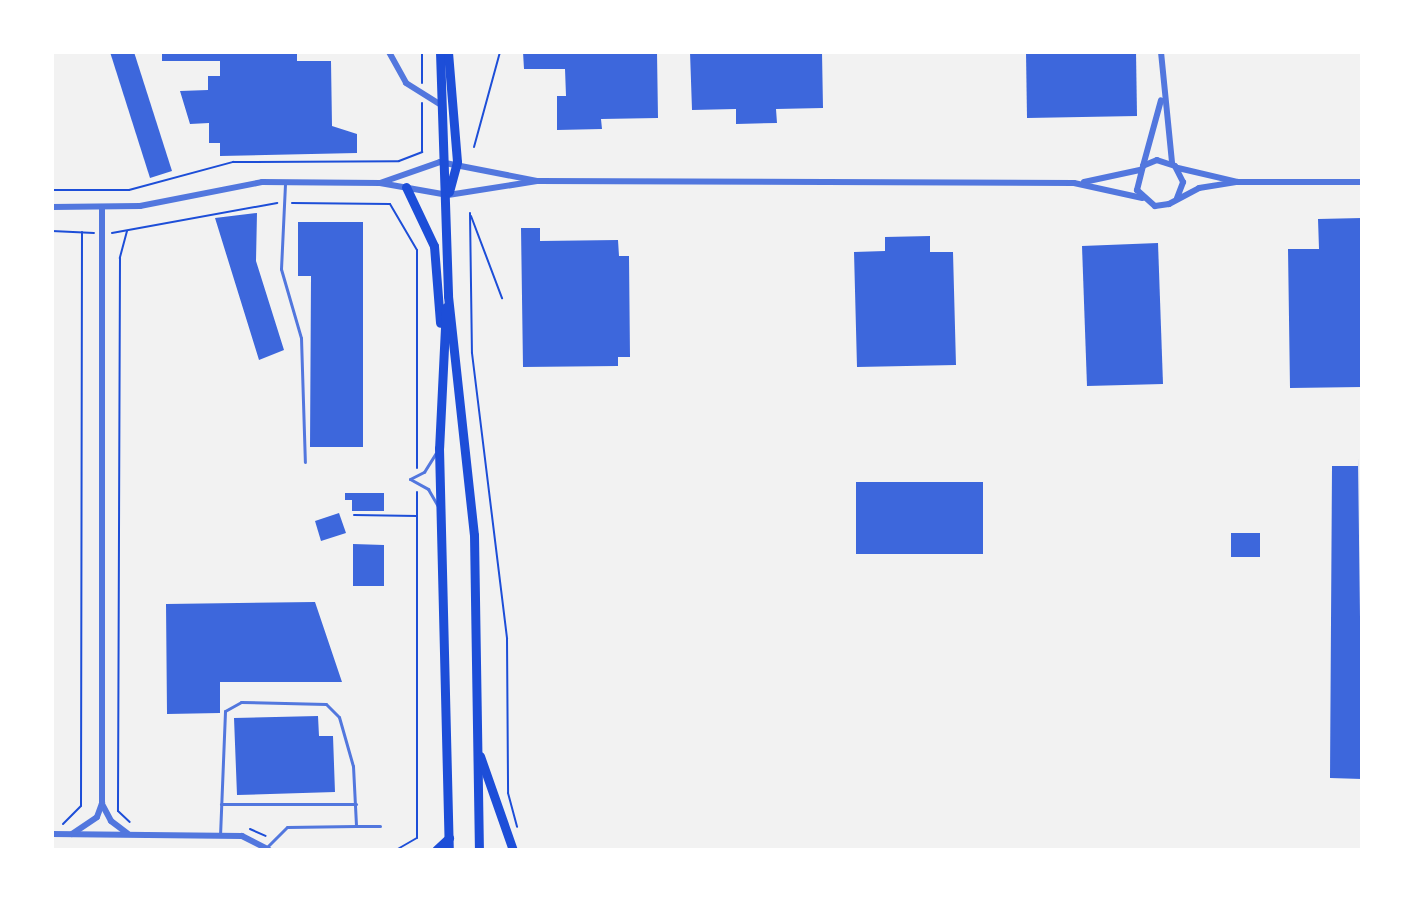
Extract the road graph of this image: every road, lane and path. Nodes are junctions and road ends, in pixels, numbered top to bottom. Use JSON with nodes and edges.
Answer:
{"nodes":[{"id":1,"x":389,"y":52,"type":"edge"},
{"id":2,"x":440,"y":52,"type":"edge"},
{"id":3,"x":448,"y":52,"type":"edge"},
{"id":4,"x":500,"y":52,"type":"edge"},
{"id":5,"x":1161,"y":52,"type":"edge"},
{"id":6,"x":1162,"y":96,"type":"junction"},
{"id":7,"x":440,"y":104,"type":"junction"},
{"id":8,"x":474,"y":147,"type":"dead end"},
{"id":9,"x":422,"y":152,"type":"dead end"},
{"id":10,"x":440,"y":162,"type":"junction"},
{"id":11,"x":457,"y":162,"type":"junction"},
{"id":12,"x":1173,"y":164,"type":"junction"},
{"id":13,"x":1142,"y":168,"type":"junction"},
{"id":14,"x":538,"y":181,"type":"junction"},
{"id":15,"x":285,"y":182,"type":"junction"},
{"id":16,"x":1238,"y":182,"type":"junction"},
{"id":17,"x":380,"y":183,"type":"junction"},
{"id":18,"x":1074,"y":183,"type":"junction"},
{"id":19,"x":1362,"y":183,"type":"edge"},
{"id":20,"x":406,"y":188,"type":"junction"},
{"id":21,"x":52,"y":190,"type":"edge"},
{"id":22,"x":448,"y":195,"type":"junction"},
{"id":23,"x":1142,"y":198,"type":"junction"},
{"id":24,"x":1177,"y":198,"type":"junction"},
{"id":25,"x":284,"y":203,"type":"junction"},
{"id":26,"x":52,"y":207,"type":"edge"},
{"id":27,"x":102,"y":208,"type":"junction"},
{"id":28,"x":52,"y":231,"type":"edge"},
{"id":29,"x":127,"y":231,"type":"junction"},
{"id":30,"x":82,"y":232,"type":"junction"},
{"id":31,"x":102,"y":233,"type":"junction"},
{"id":32,"x":448,"y":296,"type":"junction"},
{"id":33,"x":502,"y":298,"type":"dead end"},
{"id":34,"x":441,"y":337,"type":"junction"},
{"id":35,"x":439,"y":448,"type":"junction"},
{"id":36,"x":305,"y":462,"type":"dead end"},
{"id":37,"x":417,"y":477,"type":"junction"},
{"id":38,"x":417,"y":482,"type":"junction"},
{"id":39,"x":441,"y":512,"type":"junction"},
{"id":40,"x":354,"y":515,"type":"dead end"},
{"id":41,"x":417,"y":516,"type":"junction"},
{"id":42,"x":476,"y":745,"type":"junction"},
{"id":43,"x":102,"y":804,"type":"junction"},
{"id":44,"x":221,"y":804,"type":"junction"},
{"id":45,"x":356,"y":804,"type":"junction"},
{"id":46,"x":356,"y":826,"type":"junction"},
{"id":47,"x":380,"y":826,"type":"dead end"},
{"id":48,"x":136,"y":828,"type":"dead end"},
{"id":49,"x":58,"y":829,"type":"dead end"},
{"id":50,"x":220,"y":832,"type":"junction"},
{"id":51,"x":52,"y":834,"type":"edge"},
{"id":52,"x":72,"y":834,"type":"junction"},
{"id":53,"x":130,"y":834,"type":"junction"},
{"id":54,"x":449,"y":838,"type":"junction"},
{"id":55,"x":521,"y":838,"type":"dead end"},
{"id":56,"x":272,"y":840,"type":"junction"},
{"id":57,"x":268,"y":848,"type":"edge"},
{"id":58,"x":396,"y":849,"type":"edge"},
{"id":59,"x":436,"y":849,"type":"edge"},
{"id":60,"x":449,"y":849,"type":"edge"},
{"id":61,"x":479,"y":849,"type":"edge"},
{"id":62,"x":513,"y":849,"type":"edge"}],
"edges":[{"from":1,"to":7,"type":"street"},
{"from":2,"to":7,"type":"main road"},
{"from":3,"to":11,"type":"main road"},
{"from":4,"to":8,"type":"path"},
{"from":5,"to":6,"type":"street"},
{"from":6,"to":12,"type":"street"},
{"from":6,"to":13,"type":"street"},
{"from":7,"to":10,"type":"main road"},
{"from":9,"to":21,"type":"path"},
{"from":10,"to":11,"type":"street"},
{"from":10,"to":17,"type":"street"},
{"from":10,"to":22,"type":"main road"},
{"from":11,"to":14,"type":"street"},
{"from":11,"to":22,"type":"main road"},
{"from":12,"to":13,"type":"street"},
{"from":12,"to":16,"type":"street"},
{"from":12,"to":24,"type":"street"},
{"from":13,"to":18,"type":"street"},
{"from":13,"to":23,"type":"street"},
{"from":14,"to":18,"type":"street"},
{"from":14,"to":22,"type":"street"},
{"from":15,"to":17,"type":"street"},
{"from":15,"to":25,"type":"lane"},
{"from":15,"to":27,"type":"street"},
{"from":16,"to":19,"type":"street"},
{"from":16,"to":24,"type":"street"},
{"from":17,"to":20,"type":"street"},
{"from":18,"to":23,"type":"street"},
{"from":20,"to":22,"type":"street"},
{"from":20,"to":34,"type":"main road"},
{"from":22,"to":32,"type":"main road"},
{"from":23,"to":24,"type":"street"},
{"from":25,"to":29,"type":"path"},
{"from":25,"to":36,"type":"lane"},
{"from":25,"to":37,"type":"path"},
{"from":26,"to":27,"type":"street"},
{"from":27,"to":31,"type":"street"},
{"from":28,"to":30,"type":"path"},
{"from":29,"to":31,"type":"path"},
{"from":29,"to":48,"type":"path"},
{"from":30,"to":31,"type":"path"},
{"from":30,"to":49,"type":"path"},
{"from":31,"to":43,"type":"street"},
{"from":32,"to":34,"type":"main road"},
{"from":32,"to":42,"type":"main road"},
{"from":33,"to":55,"type":"path"},
{"from":34,"to":35,"type":"main road"},
{"from":35,"to":37,"type":"lane"},
{"from":35,"to":39,"type":"main road"},
{"from":37,"to":38,"type":"lane"},
{"from":38,"to":39,"type":"lane"},
{"from":38,"to":41,"type":"path"},
{"from":39,"to":54,"type":"main road"},
{"from":40,"to":41,"type":"path"},
{"from":41,"to":58,"type":"path"},
{"from":42,"to":61,"type":"main road"},
{"from":42,"to":62,"type":"main road"},
{"from":43,"to":52,"type":"street"},
{"from":43,"to":53,"type":"street"},
{"from":44,"to":45,"type":"lane"},
{"from":44,"to":45,"type":"lane"},
{"from":44,"to":50,"type":"lane"},
{"from":45,"to":46,"type":"lane"},
{"from":46,"to":47,"type":"lane"},
{"from":46,"to":56,"type":"lane"},
{"from":50,"to":53,"type":"street"},
{"from":50,"to":56,"type":"path"},
{"from":50,"to":57,"type":"street"},
{"from":51,"to":52,"type":"street"},
{"from":52,"to":53,"type":"street"},
{"from":54,"to":59,"type":"main road"},
{"from":54,"to":60,"type":"main road"},
{"from":56,"to":57,"type":"lane"}]}
